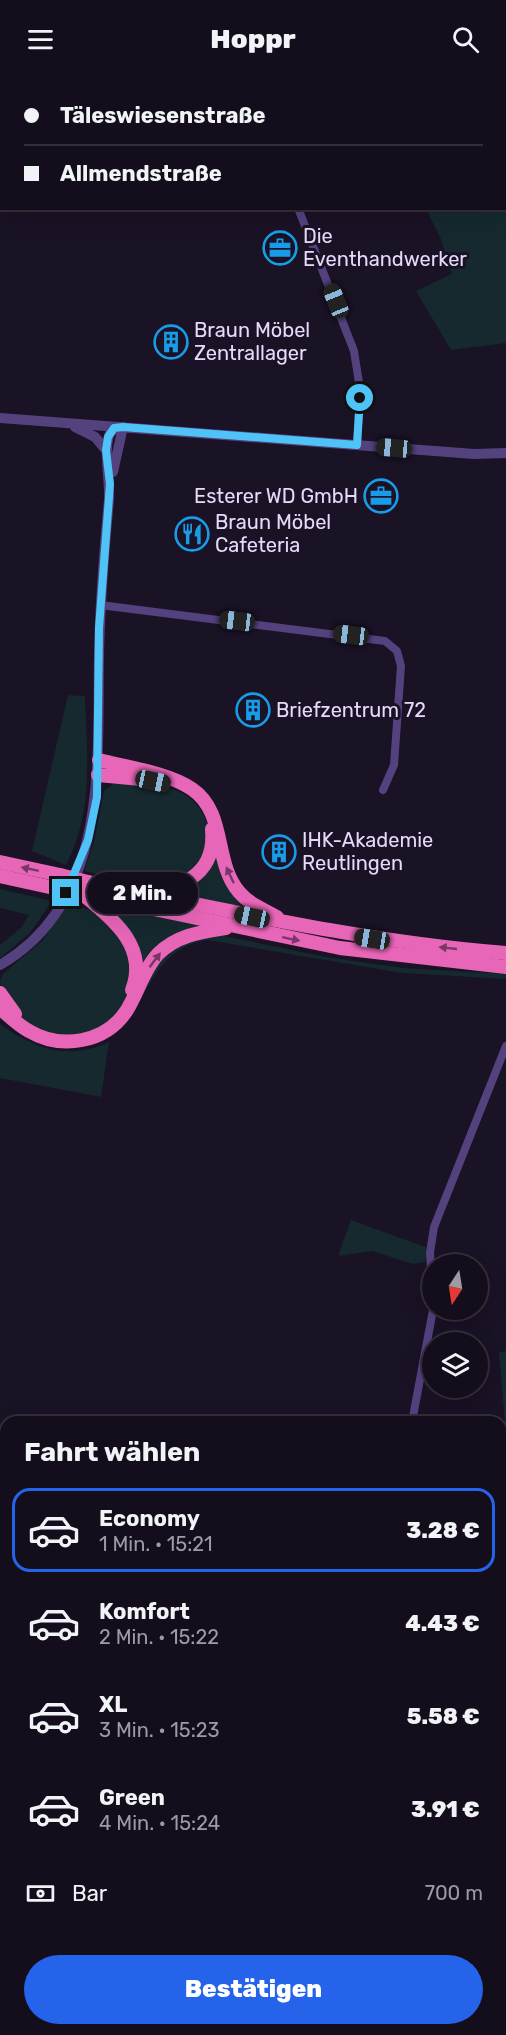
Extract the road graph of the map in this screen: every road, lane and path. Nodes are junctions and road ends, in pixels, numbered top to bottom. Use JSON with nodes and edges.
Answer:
{"nodes":[{"id":1,"x":299,"y":210,"type":"edge"},
{"id":2,"x":0,"y":418,"type":"edge"},
{"id":3,"x":70,"y":423,"type":"junction"},
{"id":4,"x":120,"y":427,"type":"junction"},
{"id":5,"x":357,"y":445,"type":"junction"},
{"id":6,"x":106,"y":450,"type":"junction"},
{"id":7,"x":506,"y":453,"type":"edge"},
{"id":8,"x":110,"y":484,"type":"junction"},
{"id":9,"x":100,"y":605,"type":"junction"},
{"id":10,"x":99,"y":760,"type":"junction"},
{"id":11,"x":98,"y":775,"type":"junction"},
{"id":12,"x":383,"y":790,"type":"dead end"},
{"id":13,"x":0,"y":862,"type":"edge"},
{"id":14,"x":0,"y":876,"type":"edge"},
{"id":15,"x":57,"y":882,"type":"junction"},
{"id":16,"x":84,"y":890,"type":"junction"},
{"id":17,"x":152,"y":895,"type":"junction"},
{"id":18,"x":289,"y":924,"type":"junction"},
{"id":19,"x":234,"y":927,"type":"junction"},
{"id":20,"x":506,"y":953,"type":"edge"},
{"id":21,"x":0,"y":965,"type":"edge"},
{"id":22,"x":506,"y":967,"type":"edge"},
{"id":23,"x":0,"y":993,"type":"edge"},
{"id":24,"x":0,"y":1008,"type":"edge"},
{"id":25,"x":506,"y":1046,"type":"edge"},
{"id":26,"x":430,"y":1254,"type":"edge"},
{"id":27,"x":431,"y":1320,"type":"edge"},
{"id":28,"x":413,"y":1416,"type":"edge"}],
"edges":[{"from":1,"to":5,"type":"street"},
{"from":2,"to":3,"type":"street"},
{"from":3,"to":4,"type":"street"},
{"from":3,"to":6,"type":"street"},
{"from":4,"to":5,"type":"street"},
{"from":4,"to":6,"type":"street"},
{"from":4,"to":8,"type":"street"},
{"from":5,"to":7,"type":"street"},
{"from":6,"to":8,"type":"street"},
{"from":8,"to":9,"type":"street"},
{"from":9,"to":10,"type":"street"},
{"from":9,"to":12,"type":"street"},
{"from":10,"to":11,"type":"street"},
{"from":18,"to":10,"type":"highway","one_way":true},
{"from":11,"to":17,"type":"highway"},
{"from":11,"to":21,"type":"street"},
{"from":15,"to":13,"type":"highway","one_way":true},
{"from":14,"to":15,"type":"highway"},
{"from":15,"to":16,"type":"highway","bridge":true},
{"from":16,"to":17,"type":"highway"},
{"from":16,"to":19,"type":"highway"},
{"from":16,"to":23,"type":"highway"},
{"from":17,"to":18,"type":"highway"},
{"from":20,"to":18,"type":"highway","one_way":true},
{"from":19,"to":22,"type":"highway","one_way":true},
{"from":24,"to":19,"type":"highway","one_way":true},
{"from":25,"to":26,"type":"street"},
{"from":27,"to":28,"type":"street"}]}
